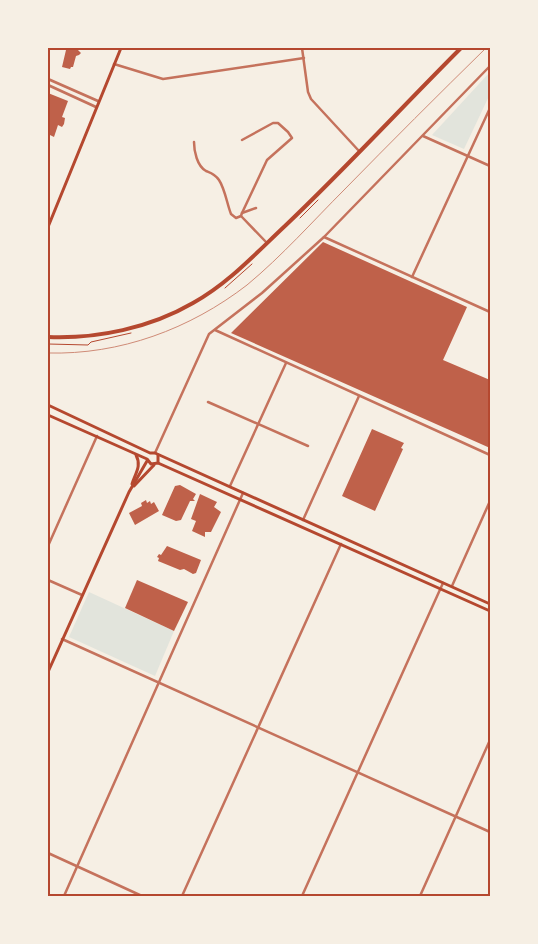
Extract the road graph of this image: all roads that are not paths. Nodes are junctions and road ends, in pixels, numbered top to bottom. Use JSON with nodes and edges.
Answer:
{"nodes":[{"id":1,"x":121,"y":48,"type":"edge"},
{"id":2,"x":302,"y":48,"type":"edge"},
{"id":3,"x":461,"y":48,"type":"edge"},
{"id":4,"x":304,"y":58,"type":"junction"},
{"id":5,"x":114,"y":64,"type":"junction"},
{"id":6,"x":490,"y":66,"type":"edge"},
{"id":7,"x":48,"y":79,"type":"edge"},
{"id":8,"x":48,"y":85,"type":"edge"},
{"id":9,"x":98,"y":101,"type":"junction"},
{"id":10,"x":96,"y":106,"type":"junction"},
{"id":11,"x":490,"y":108,"type":"edge"},
{"id":12,"x":423,"y":136,"type":"junction"},
{"id":13,"x":242,"y":140,"type":"dead end"},
{"id":14,"x":194,"y":142,"type":"dead end"},
{"id":15,"x":359,"y":151,"type":"junction"},
{"id":16,"x":468,"y":156,"type":"junction"},
{"id":17,"x":490,"y":166,"type":"edge"},
{"id":18,"x":256,"y":208,"type":"dead end"},
{"id":19,"x":242,"y":215,"type":"junction"},
{"id":20,"x":48,"y":227,"type":"edge"},
{"id":21,"x":324,"y":237,"type":"junction"},
{"id":22,"x":267,"y":243,"type":"junction"},
{"id":23,"x":412,"y":277,"type":"junction"},
{"id":24,"x":490,"y":312,"type":"edge"},
{"id":25,"x":215,"y":330,"type":"junction"},
{"id":26,"x":48,"y":337,"type":"edge"},
{"id":27,"x":286,"y":362,"type":"junction"},
{"id":28,"x":359,"y":396,"type":"junction"},
{"id":29,"x":208,"y":402,"type":"dead end"},
{"id":30,"x":48,"y":405,"type":"edge"},
{"id":31,"x":48,"y":415,"type":"edge"},
{"id":32,"x":258,"y":424,"type":"junction"},
{"id":33,"x":97,"y":436,"type":"junction"},
{"id":34,"x":308,"y":446,"type":"dead end"},
{"id":35,"x":133,"y":453,"type":"junction"},
{"id":36,"x":150,"y":453,"type":"junction"},
{"id":37,"x":157,"y":454,"type":"junction"},
{"id":38,"x":490,"y":455,"type":"edge"},
{"id":39,"x":147,"y":460,"type":"junction"},
{"id":40,"x":158,"y":462,"type":"junction"},
{"id":41,"x":154,"y":465,"type":"junction"},
{"id":42,"x":230,"y":487,"type":"junction"},
{"id":43,"x":129,"y":492,"type":"junction"},
{"id":44,"x":243,"y":493,"type":"junction"},
{"id":45,"x":240,"y":499,"type":"junction"},
{"id":46,"x":490,"y":502,"type":"edge"},
{"id":47,"x":303,"y":520,"type":"junction"},
{"id":48,"x":355,"y":543,"type":"junction"},
{"id":49,"x":341,"y":544,"type":"junction"},
{"id":50,"x":48,"y":546,"type":"edge"},
{"id":51,"x":353,"y":549,"type":"junction"},
{"id":52,"x":48,"y":580,"type":"edge"},
{"id":53,"x":443,"y":582,"type":"junction"},
{"id":54,"x":452,"y":586,"type":"junction"},
{"id":55,"x":441,"y":588,"type":"junction"},
{"id":56,"x":82,"y":595,"type":"junction"},
{"id":57,"x":490,"y":604,"type":"edge"},
{"id":58,"x":490,"y":611,"type":"edge"},
{"id":59,"x":62,"y":640,"type":"junction"},
{"id":60,"x":48,"y":672,"type":"edge"},
{"id":61,"x":159,"y":683,"type":"junction"},
{"id":62,"x":258,"y":728,"type":"junction"},
{"id":63,"x":490,"y":740,"type":"edge"},
{"id":64,"x":358,"y":772,"type":"junction"},
{"id":65,"x":456,"y":816,"type":"junction"},
{"id":66,"x":490,"y":832,"type":"edge"},
{"id":67,"x":48,"y":853,"type":"edge"},
{"id":68,"x":77,"y":867,"type":"junction"},
{"id":69,"x":64,"y":896,"type":"edge"},
{"id":70,"x":142,"y":896,"type":"edge"},
{"id":71,"x":182,"y":896,"type":"edge"},
{"id":72,"x":302,"y":896,"type":"edge"},
{"id":73,"x":420,"y":896,"type":"edge"}],
"edges":[{"from":1,"to":5,"type":"main road"},
{"from":2,"to":4,"type":"street"},
{"from":3,"to":15,"type":"main road"},
{"from":4,"to":5,"type":"street"},
{"from":4,"to":15,"type":"street"},
{"from":5,"to":9,"type":"main road"},
{"from":6,"to":12,"type":"street"},
{"from":7,"to":9,"type":"street"},
{"from":8,"to":10,"type":"street"},
{"from":9,"to":10,"type":"main road"},
{"from":10,"to":20,"type":"main road"},
{"from":11,"to":16,"type":"street"},
{"from":12,"to":16,"type":"street"},
{"from":12,"to":21,"type":"street"},
{"from":13,"to":19,"type":"street"},
{"from":14,"to":19,"type":"street"},
{"from":15,"to":22,"type":"main road"},
{"from":16,"to":17,"type":"street"},
{"from":16,"to":23,"type":"street"},
{"from":18,"to":19,"type":"street"},
{"from":19,"to":22,"type":"street"},
{"from":21,"to":23,"type":"street"},
{"from":21,"to":25,"type":"street"},
{"from":22,"to":26,"type":"main road"},
{"from":23,"to":24,"type":"street"},
{"from":25,"to":27,"type":"street"},
{"from":25,"to":37,"type":"street"},
{"from":27,"to":28,"type":"street"},
{"from":27,"to":32,"type":"street"},
{"from":28,"to":38,"type":"street"},
{"from":28,"to":47,"type":"street"},
{"from":29,"to":32,"type":"street"},
{"from":30,"to":36,"type":"main road"},
{"from":31,"to":33,"type":"main road"},
{"from":32,"to":34,"type":"street"},
{"from":32,"to":42,"type":"street"},
{"from":33,"to":35,"type":"main road"},
{"from":33,"to":50,"type":"street"},
{"from":35,"to":39,"type":"main road"},
{"from":35,"to":43,"type":"main road"},
{"from":36,"to":37,"type":"main road"},
{"from":36,"to":39,"type":"main road"},
{"from":37,"to":40,"type":"main road"},
{"from":37,"to":42,"type":"main road"},
{"from":39,"to":41,"type":"main road"},
{"from":39,"to":43,"type":"main road"},
{"from":40,"to":41,"type":"main road"},
{"from":40,"to":45,"type":"main road"},
{"from":41,"to":43,"type":"main road"},
{"from":42,"to":44,"type":"main road"},
{"from":43,"to":56,"type":"main road"},
{"from":44,"to":45,"type":"street"},
{"from":44,"to":47,"type":"main road"},
{"from":45,"to":49,"type":"main road"},
{"from":45,"to":61,"type":"street"},
{"from":46,"to":54,"type":"street"},
{"from":47,"to":48,"type":"main road"},
{"from":48,"to":51,"type":"main road"},
{"from":48,"to":53,"type":"main road"},
{"from":49,"to":51,"type":"main road"},
{"from":49,"to":62,"type":"street"},
{"from":51,"to":55,"type":"main road"},
{"from":52,"to":56,"type":"street"},
{"from":53,"to":54,"type":"main road"},
{"from":53,"to":55,"type":"street"},
{"from":54,"to":57,"type":"main road"},
{"from":55,"to":58,"type":"main road"},
{"from":55,"to":64,"type":"street"},
{"from":56,"to":59,"type":"main road"},
{"from":59,"to":60,"type":"main road"},
{"from":59,"to":61,"type":"street"},
{"from":61,"to":62,"type":"street"},
{"from":61,"to":68,"type":"street"},
{"from":62,"to":64,"type":"street"},
{"from":62,"to":71,"type":"street"},
{"from":63,"to":65,"type":"street"},
{"from":64,"to":65,"type":"street"},
{"from":64,"to":72,"type":"street"},
{"from":65,"to":66,"type":"street"},
{"from":65,"to":73,"type":"street"},
{"from":67,"to":68,"type":"street"},
{"from":68,"to":69,"type":"street"},
{"from":68,"to":70,"type":"street"}]}
